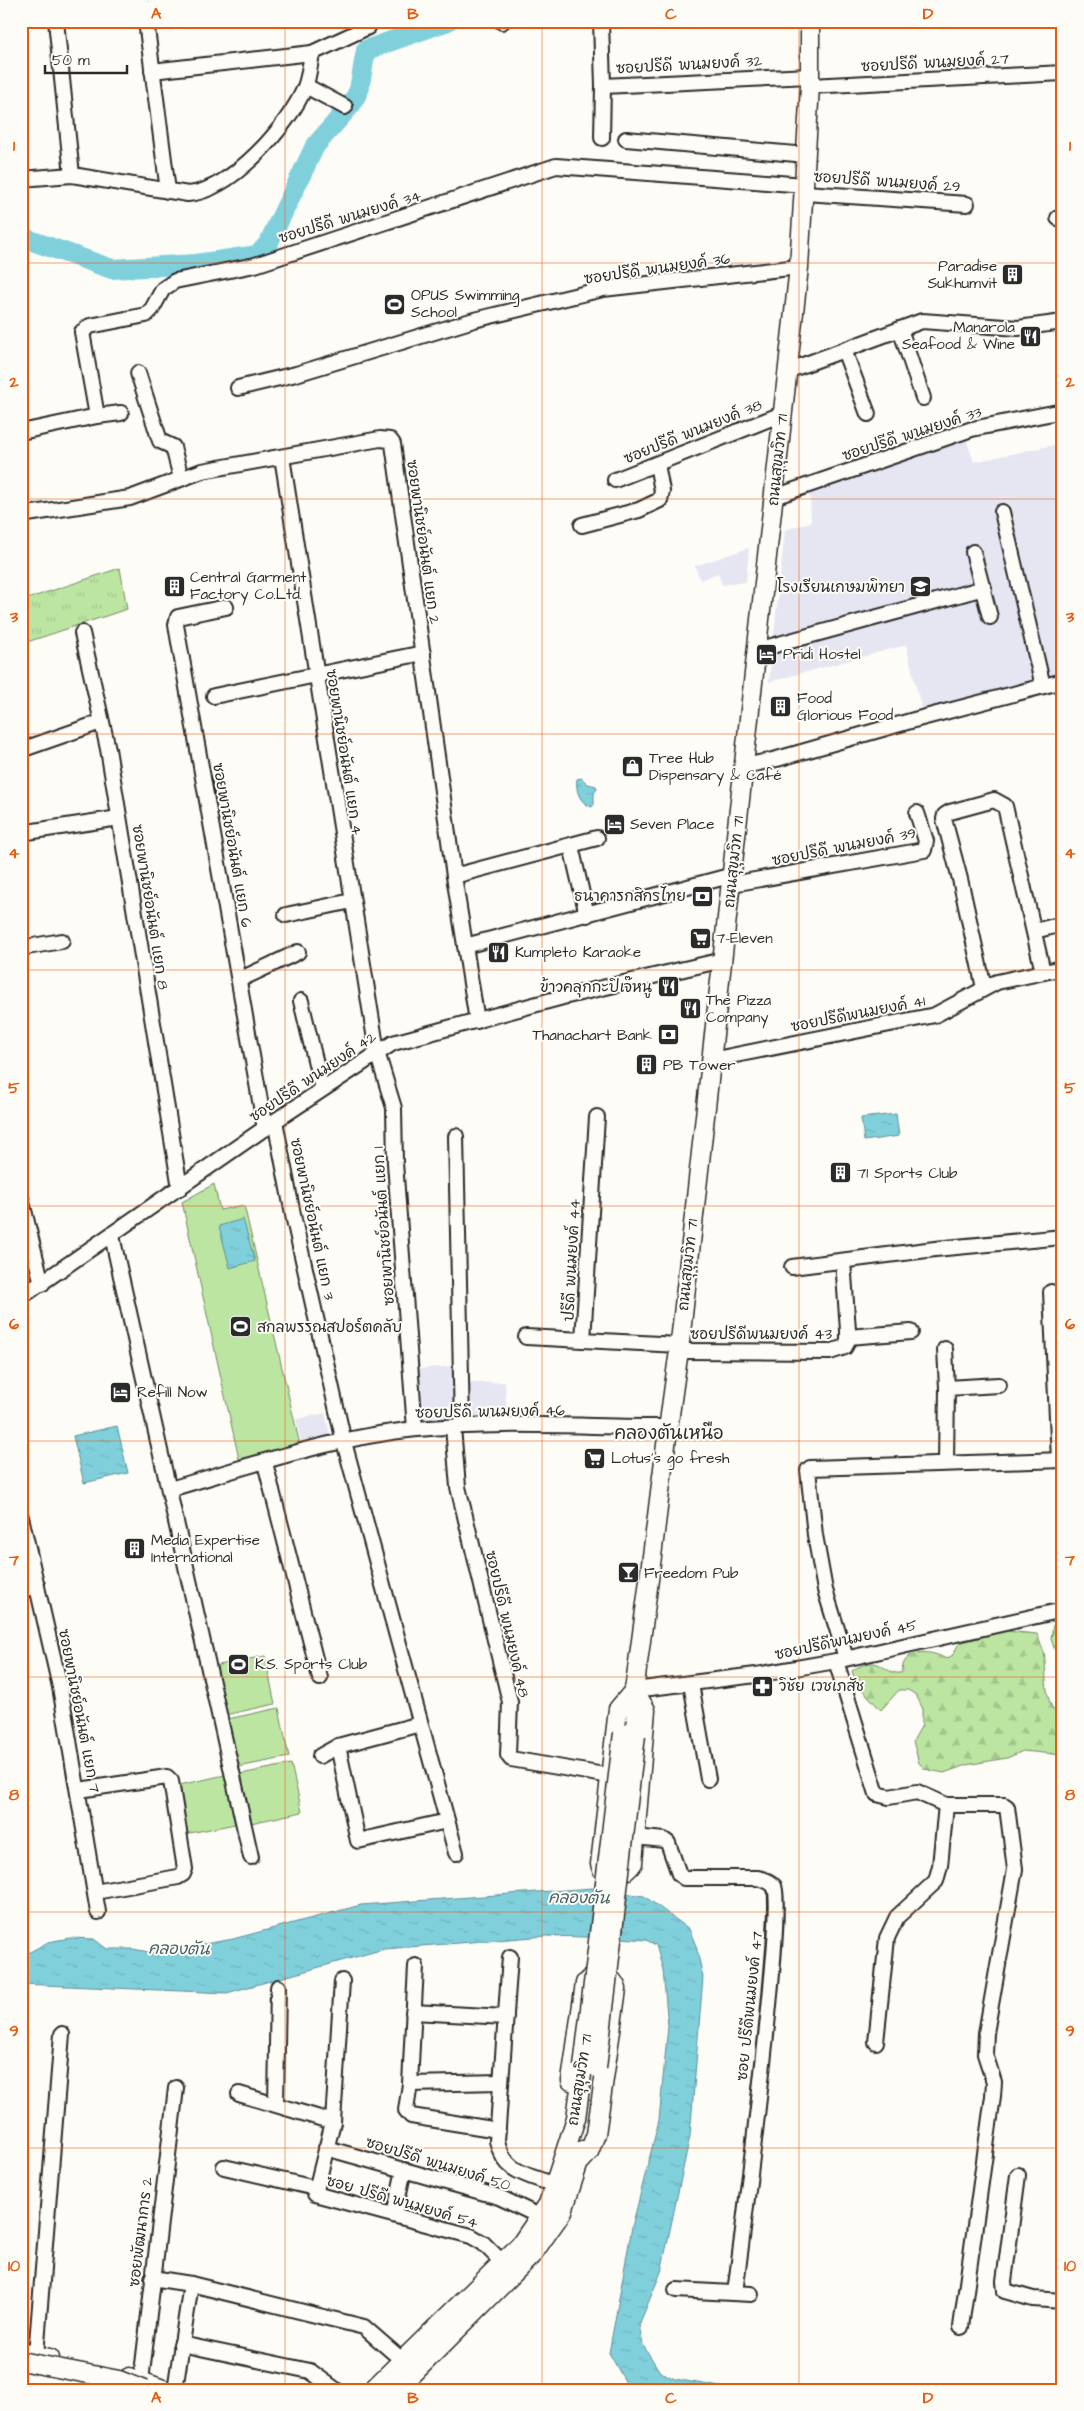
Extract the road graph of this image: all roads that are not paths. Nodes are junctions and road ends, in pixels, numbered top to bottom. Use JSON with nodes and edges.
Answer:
{"nodes":[{"id":1,"x":56,"y":21,"type":"edge"},
{"id":2,"x":146,"y":21,"type":"edge"},
{"id":3,"x":368,"y":21,"type":"edge"},
{"id":4,"x":601,"y":21,"type":"edge"},
{"id":5,"x":810,"y":21,"type":"edge"},
{"id":6,"x":312,"y":53,"type":"junction"},
{"id":7,"x":152,"y":70,"type":"junction"},
{"id":8,"x":1063,"y":73,"type":"edge"},
{"id":9,"x":810,"y":81,"type":"junction"},
{"id":10,"x":306,"y":86,"type":"junction"},
{"id":11,"x":603,"y":86,"type":"junction"},
{"id":12,"x":345,"y":107,"type":"dead end"},
{"id":13,"x":602,"y":138,"type":"dead end"},
{"id":14,"x":626,"y":139,"type":"dead end"},
{"id":15,"x":807,"y":155,"type":"junction"},
{"id":16,"x":72,"y":175,"type":"junction"},
{"id":17,"x":21,"y":180,"type":"edge"},
{"id":18,"x":805,"y":189,"type":"junction"},
{"id":19,"x":168,"y":191,"type":"junction"},
{"id":20,"x":967,"y":204,"type":"dead end"},
{"id":21,"x":800,"y":267,"type":"junction"},
{"id":22,"x":1063,"y":322,"type":"edge"},
{"id":23,"x":900,"y":329,"type":"junction"},
{"id":24,"x":844,"y":350,"type":"junction"},
{"id":25,"x":787,"y":371,"type":"junction"},
{"id":26,"x":138,"y":373,"type":"dead end"},
{"id":27,"x":238,"y":388,"type":"dead end"},
{"id":28,"x":923,"y":398,"type":"dead end"},
{"id":29,"x":1063,"y":411,"type":"edge"},
{"id":30,"x":121,"y":413,"type":"dead end"},
{"id":31,"x":782,"y":414,"type":"junction"},
{"id":32,"x":868,"y":414,"type":"dead end"},
{"id":33,"x":97,"y":416,"type":"junction"},
{"id":34,"x":21,"y":432,"type":"edge"},
{"id":35,"x":282,"y":457,"type":"junction"},
{"id":36,"x":657,"y":464,"type":"junction"},
{"id":37,"x":181,"y":478,"type":"junction"},
{"id":38,"x":615,"y":480,"type":"dead end"},
{"id":39,"x":774,"y":497,"type":"junction"},
{"id":40,"x":22,"y":512,"type":"edge"},
{"id":41,"x":1002,"y":512,"type":"dead end"},
{"id":42,"x":582,"y":525,"type":"dead end"},
{"id":43,"x":973,"y":552,"type":"dead end"},
{"id":44,"x":984,"y":588,"type":"junction"},
{"id":45,"x":226,"y":607,"type":"dead end"},
{"id":46,"x":990,"y":617,"type":"dead end"},
{"id":47,"x":82,"y":633,"type":"dead end"},
{"id":48,"x":757,"y":650,"type":"junction"},
{"id":49,"x":423,"y":653,"type":"junction"},
{"id":50,"x":316,"y":677,"type":"junction"},
{"id":51,"x":1063,"y":681,"type":"edge"},
{"id":52,"x":1043,"y":686,"type":"junction"},
{"id":53,"x":214,"y":696,"type":"dead end"},
{"id":54,"x":101,"y":722,"type":"junction"},
{"id":55,"x":21,"y":750,"type":"edge"},
{"id":56,"x":745,"y":766,"type":"junction"},
{"id":57,"x":917,"y":813,"type":"dead end"},
{"id":58,"x":119,"y":818,"type":"junction"},
{"id":59,"x":21,"y":833,"type":"edge"},
{"id":60,"x":597,"y":838,"type":"dead end"},
{"id":61,"x":571,"y":846,"type":"junction"},
{"id":62,"x":454,"y":876,"type":"junction"},
{"id":63,"x":732,"y":880,"type":"junction"},
{"id":64,"x":352,"y":901,"type":"junction"},
{"id":65,"x":286,"y":915,"type":"dead end"},
{"id":66,"x":587,"y":915,"type":"junction"},
{"id":67,"x":1063,"y":924,"type":"edge"},
{"id":68,"x":1034,"y":931,"type":"junction"},
{"id":69,"x":62,"y":941,"type":"dead end"},
{"id":70,"x":465,"y":946,"type":"junction"},
{"id":71,"x":21,"y":948,"type":"edge"},
{"id":72,"x":298,"y":952,"type":"dead end"},
{"id":73,"x":723,"y":960,"type":"junction"},
{"id":74,"x":1063,"y":968,"type":"edge"},
{"id":75,"x":1043,"y":972,"type":"junction"},
{"id":76,"x":239,"y":980,"type":"junction"},
{"id":77,"x":984,"y":988,"type":"junction"},
{"id":78,"x":301,"y":1001,"type":"dead end"},
{"id":79,"x":477,"y":1021,"type":"junction"},
{"id":80,"x":377,"y":1052,"type":"junction"},
{"id":81,"x":711,"y":1060,"type":"junction"},
{"id":82,"x":322,"y":1089,"type":"junction"},
{"id":83,"x":596,"y":1117,"type":"dead end"},
{"id":84,"x":270,"y":1125,"type":"junction"},
{"id":85,"x":456,"y":1136,"type":"dead end"},
{"id":86,"x":180,"y":1188,"type":"junction"},
{"id":87,"x":21,"y":1198,"type":"edge"},
{"id":88,"x":112,"y":1236,"type":"junction"},
{"id":89,"x":1063,"y":1237,"type":"edge"},
{"id":90,"x":843,"y":1262,"type":"junction"},
{"id":91,"x":792,"y":1267,"type":"dead end"},
{"id":92,"x":42,"y":1284,"type":"junction"},
{"id":93,"x":1051,"y":1292,"type":"dead end"},
{"id":94,"x":21,"y":1297,"type":"edge"},
{"id":95,"x":911,"y":1332,"type":"dead end"},
{"id":96,"x":526,"y":1337,"type":"dead end"},
{"id":97,"x":848,"y":1337,"type":"junction"},
{"id":98,"x":583,"y":1340,"type":"junction"},
{"id":99,"x":679,"y":1348,"type":"junction"},
{"id":100,"x":945,"y":1349,"type":"dead end"},
{"id":101,"x":999,"y":1385,"type":"dead end"},
{"id":102,"x":947,"y":1388,"type":"junction"},
{"id":103,"x":458,"y":1426,"type":"junction"},
{"id":104,"x":667,"y":1427,"type":"junction"},
{"id":105,"x":415,"y":1429,"type":"junction"},
{"id":106,"x":344,"y":1442,"type":"junction"},
{"id":107,"x":1061,"y":1460,"type":"edge"},
{"id":108,"x":265,"y":1463,"type":"junction"},
{"id":109,"x":946,"y":1463,"type":"junction"},
{"id":110,"x":170,"y":1489,"type":"junction"},
{"id":111,"x":21,"y":1517,"type":"edge"},
{"id":112,"x":23,"y":1536,"type":"edge"},
{"id":113,"x":37,"y":1585,"type":"junction"},
{"id":114,"x":21,"y":1591,"type":"edge"},
{"id":115,"x":1063,"y":1610,"type":"edge"},
{"id":116,"x":841,"y":1659,"type":"junction"},
{"id":117,"x":320,"y":1678,"type":"dead end"},
{"id":118,"x":691,"y":1684,"type":"junction"},
{"id":119,"x":634,"y":1695,"type":"junction"},
{"id":120,"x":420,"y":1724,"type":"junction"},
{"id":121,"x":338,"y":1746,"type":"junction"},
{"id":122,"x":320,"y":1756,"type":"dead end"},
{"id":123,"x":610,"y":1776,"type":"junction"},
{"id":124,"x":708,"y":1779,"type":"dead end"},
{"id":125,"x":79,"y":1790,"type":"junction"},
{"id":126,"x":946,"y":1805,"type":"junction"},
{"id":127,"x":446,"y":1821,"type":"junction"},
{"id":128,"x":635,"y":1837,"type":"junction"},
{"id":129,"x":456,"y":1852,"type":"dead end"},
{"id":130,"x":251,"y":1857,"type":"dead end"},
{"id":131,"x":95,"y":1892,"type":"junction"},
{"id":132,"x":98,"y":1912,"type":"dead end"},
{"id":133,"x":510,"y":1958,"type":"dead end"},
{"id":134,"x":416,"y":1966,"type":"dead end"},
{"id":135,"x":342,"y":1980,"type":"dead end"},
{"id":136,"x":278,"y":1987,"type":"dead end"},
{"id":137,"x":413,"y":2012,"type":"junction"},
{"id":138,"x":506,"y":2017,"type":"junction"},
{"id":139,"x":62,"y":2034,"type":"dead end"},
{"id":140,"x":876,"y":2042,"type":"dead end"},
{"id":141,"x":501,"y":2082,"type":"junction"},
{"id":142,"x":410,"y":2084,"type":"junction"},
{"id":143,"x":176,"y":2088,"type":"dead end"},
{"id":144,"x":239,"y":2094,"type":"dead end"},
{"id":145,"x":276,"y":2104,"type":"junction"},
{"id":146,"x":333,"y":2122,"type":"junction"},
{"id":147,"x":498,"y":2130,"type":"junction"},
{"id":148,"x":326,"y":2148,"type":"junction"},
{"id":149,"x":573,"y":2158,"type":"junction"},
{"id":150,"x":224,"y":2168,"type":"dead end"},
{"id":151,"x":404,"y":2170,"type":"junction"},
{"id":152,"x":1018,"y":2175,"type":"dead end"},
{"id":153,"x":555,"y":2185,"type":"junction"},
{"id":154,"x":315,"y":2191,"type":"junction"},
{"id":155,"x":394,"y":2215,"type":"junction"},
{"id":156,"x":539,"y":2216,"type":"junction"},
{"id":157,"x":502,"y":2262,"type":"junction"},
{"id":158,"x":152,"y":2278,"type":"junction"},
{"id":159,"x":191,"y":2284,"type":"junction"},
{"id":160,"x":676,"y":2290,"type":"dead end"},
{"id":161,"x":735,"y":2293,"type":"junction"},
{"id":162,"x":751,"y":2294,"type":"dead end"},
{"id":163,"x":1063,"y":2301,"type":"edge"},
{"id":164,"x":961,"y":2327,"type":"dead end"},
{"id":165,"x":181,"y":2344,"type":"junction"},
{"id":166,"x":26,"y":2356,"type":"edge"},
{"id":167,"x":402,"y":2360,"type":"junction"},
{"id":168,"x":21,"y":2375,"type":"edge"},
{"id":169,"x":21,"y":2385,"type":"edge"},
{"id":170,"x":140,"y":2385,"type":"edge"},
{"id":171,"x":48,"y":2390,"type":"edge"},
{"id":172,"x":104,"y":2390,"type":"edge"},
{"id":173,"x":166,"y":2390,"type":"edge"},
{"id":174,"x":175,"y":2390,"type":"edge"},
{"id":175,"x":336,"y":2390,"type":"edge"},
{"id":176,"x":372,"y":2390,"type":"edge"},
{"id":177,"x":397,"y":2390,"type":"edge"}],
"edges":[{"from":1,"to":16,"type":"street"},
{"from":2,"to":7,"type":"street"},
{"from":3,"to":6,"type":"street"},
{"from":4,"to":11,"type":"street","name":"ซอยปรีดี พนมยงค์ 32"},
{"from":5,"to":9,"type":"main road","name":"ถนนสุขุมวิท 71"},
{"from":6,"to":7,"type":"street"},
{"from":6,"to":10,"type":"street"},
{"from":7,"to":19,"type":"street"},
{"from":8,"to":9,"type":"street","name":"ซอยปรีดี พนมยงค์ 27"},
{"from":9,"to":11,"type":"street","name":"ซอยปรีดี พนมยงค์ 32"},
{"from":9,"to":15,"type":"main road","name":"ถนนสุขุมวิท 71"},
{"from":10,"to":12,"type":"street"},
{"from":10,"to":19,"type":"street"},
{"from":11,"to":13,"type":"street"},
{"from":14,"to":15,"type":"street"},
{"from":15,"to":18,"type":"main road","name":"ถนนสุขุมวิท 71"},
{"from":16,"to":17,"type":"street"},
{"from":16,"to":19,"type":"street"},
{"from":18,"to":20,"type":"street","name":"ซอยปรีดี พนมยงค์ 29"},
{"from":18,"to":21,"type":"main road","name":"ถนนสุขุมวิท 71"},
{"from":18,"to":33,"type":"street","name":"ซอยปรีดี พนมยงค์ 34"},
{"from":21,"to":25,"type":"main road","name":"ถนนสุขุมวิท 71"},
{"from":21,"to":27,"type":"street","name":"ซอยปรีดี พนมยงค์ 36"},
{"from":22,"to":23,"type":"street"},
{"from":23,"to":24,"type":"street"},
{"from":23,"to":28,"type":"street"},
{"from":24,"to":25,"type":"street"},
{"from":24,"to":32,"type":"street"},
{"from":25,"to":31,"type":"main road","name":"ถนนสุขุมวิท 71"},
{"from":26,"to":37,"type":"street"},
{"from":29,"to":39,"type":"street","name":"ซอยปรีดี พนมยงค์ 33"},
{"from":30,"to":33,"type":"street"},
{"from":31,"to":36,"type":"street","name":"ซอยปรีดี พนมยงค์ 38"},
{"from":31,"to":39,"type":"main road","name":"ถนนสุขุมวิท 71"},
{"from":33,"to":34,"type":"street"},
{"from":35,"to":37,"type":"street","name":"ซอยพานิชย์อนันต์ แยก 2"},
{"from":35,"to":49,"type":"street","name":"ซอยพานิชย์อนันต์ แยก 2"},
{"from":35,"to":50,"type":"street","name":"ซอยพานิชย์อนันต์ แยก 4"},
{"from":36,"to":38,"type":"street","name":"ซอยปรีดี พนมยงค์ 38"},
{"from":36,"to":42,"type":"street"},
{"from":37,"to":40,"type":"street","name":"ซอยพานิชย์อนันต์ แยก 2"},
{"from":39,"to":48,"type":"main road","name":"ถนนสุขุมวิท 71"},
{"from":41,"to":52,"type":"street"},
{"from":43,"to":44,"type":"street"},
{"from":44,"to":46,"type":"street"},
{"from":44,"to":48,"type":"street"},
{"from":45,"to":76,"type":"street","name":"ซอยพานิชย์อนันต์ แยก 6"},
{"from":47,"to":54,"type":"street","name":"ซอยพานิชย์อนันต์ แยก 8"},
{"from":48,"to":56,"type":"main road","name":"ถนนสุขุมวิท 71"},
{"from":49,"to":50,"type":"street"},
{"from":49,"to":62,"type":"street","name":"ซอยพานิชย์อนันต์ แยก 2"},
{"from":50,"to":53,"type":"street"},
{"from":50,"to":64,"type":"street","name":"ซอยพานิชย์อนันต์ แยก 4"},
{"from":51,"to":52,"type":"street"},
{"from":52,"to":56,"type":"street"},
{"from":54,"to":55,"type":"street"},
{"from":54,"to":58,"type":"street","name":"ซอยพานิชย์อนันต์ แยก 8"},
{"from":56,"to":63,"type":"main road","name":"ถนนสุขุมวิท 71"},
{"from":57,"to":63,"type":"street","name":"ซอยปรีดี พนมยงค์ 39"},
{"from":58,"to":59,"type":"street"},
{"from":58,"to":86,"type":"street","name":"ซอยพานิชย์อนันต์ แยก 8"},
{"from":60,"to":61,"type":"street"},
{"from":61,"to":62,"type":"street"},
{"from":61,"to":66,"type":"street"},
{"from":62,"to":70,"type":"street","name":"ซอยพานิชย์อนันต์ แยก 2"},
{"from":63,"to":66,"type":"street"},
{"from":63,"to":73,"type":"main road","name":"ถนนสุขุมวิท 71"},
{"from":64,"to":65,"type":"street"},
{"from":64,"to":80,"type":"street","name":"ซอยพานิชย์อนันต์ แยก 4"},
{"from":66,"to":70,"type":"street"},
{"from":67,"to":68,"type":"street"},
{"from":68,"to":75,"type":"street"},
{"from":68,"to":77,"type":"street"},
{"from":69,"to":71,"type":"street"},
{"from":70,"to":79,"type":"street","name":"ซอยพานิชย์อนันต์ แยก 2"},
{"from":72,"to":76,"type":"street"},
{"from":73,"to":79,"type":"street","name":"ซอยปรีดี พนมยงค์ 42"},
{"from":73,"to":81,"type":"main road","name":"ถนนสุขุมวิท 71"},
{"from":74,"to":75,"type":"street","name":"ซอยปรีดีพนมยงค์ 41"},
{"from":75,"to":77,"type":"street","name":"ซอยปรีดีพนมยงค์ 41"},
{"from":76,"to":84,"type":"street","name":"ซอยพานิชย์อนันต์ แยก 6"},
{"from":77,"to":81,"type":"street","name":"ซอยปรีดีพนมยงค์ 41"},
{"from":78,"to":82,"type":"street"},
{"from":79,"to":80,"type":"street","name":"ซอยปรีดี พนมยงค์ 42"},
{"from":80,"to":82,"type":"street","name":"ซอยปรีดี พนมยงค์ 42"},
{"from":80,"to":105,"type":"street","name":"ซอยพานิชย์อนันต์ แยก 1"},
{"from":81,"to":99,"type":"main road","name":"ถนนสุขุมวิท 71"},
{"from":82,"to":84,"type":"street","name":"ซอยปรีดี พนมยงค์ 42"},
{"from":83,"to":98,"type":"street","name":"ปรีดี พนมยงค์ 44"},
{"from":84,"to":86,"type":"street","name":"ซอยปรีดี พนมยงค์ 42"},
{"from":84,"to":106,"type":"street","name":"ซอยพานิชย์อนันต์ แยก 3"},
{"from":85,"to":103,"type":"street"},
{"from":86,"to":88,"type":"street","name":"ซอยปรีดี พนมยงค์ 42"},
{"from":87,"to":92,"type":"street"},
{"from":88,"to":92,"type":"street","name":"ซอยปรีดี พนมยงค์ 42"},
{"from":88,"to":110,"type":"street"},
{"from":89,"to":90,"type":"street"},
{"from":90,"to":91,"type":"street"},
{"from":90,"to":97,"type":"street","name":"ซอยปรีดีพนมยงค์ 43"},
{"from":92,"to":94,"type":"street","name":"ซอยปรีดี พนมยงค์ 42"},
{"from":93,"to":107,"type":"street"},
{"from":95,"to":97,"type":"street"},
{"from":96,"to":98,"type":"street"},
{"from":97,"to":99,"type":"street","name":"ซอยปรีดีพนมยงค์ 43"},
{"from":98,"to":99,"type":"street","name":"ปรีดี พนมยงค์ 44"},
{"from":99,"to":104,"type":"main road","name":"ถนนสุขุมวิท 71"},
{"from":100,"to":102,"type":"street"},
{"from":101,"to":102,"type":"street"},
{"from":102,"to":109,"type":"street"},
{"from":103,"to":104,"type":"street","name":"ซอยปรีดี พนมยงค์ 46"},
{"from":103,"to":105,"type":"street","name":"ซอยปรีดี พนมยงค์ 46"},
{"from":103,"to":123,"type":"street","name":"ซอยปรีดี พนมยงค์ 48"},
{"from":104,"to":119,"type":"main road","name":"ถนนสุขุมวิท 71"},
{"from":105,"to":106,"type":"street","name":"ซอยปรีดี พนมยงค์ 46"},
{"from":106,"to":108,"type":"street","name":"ซอยปรีดี พนมยงค์ 46"},
{"from":106,"to":120,"type":"street","name":"ซอยพานิชย์อนันต์ แยก 3"},
{"from":107,"to":109,"type":"street"},
{"from":108,"to":110,"type":"street","name":"ซอยปรีดี พนมยงค์ 46"},
{"from":108,"to":117,"type":"street"},
{"from":109,"to":116,"type":"street"},
{"from":110,"to":130,"type":"street"},
{"from":111,"to":112,"type":"street","name":"ซอยพานิชย์อนันต์ แยก 7"},
{"from":112,"to":113,"type":"street","name":"ซอยพานิชย์อนันต์ แยก 7"},
{"from":113,"to":114,"type":"street"},
{"from":113,"to":125,"type":"street","name":"ซอยพานิชย์อนันต์ แยก 7"},
{"from":115,"to":116,"type":"street","name":"ซอยปรีดีพนมยงค์ 45"},
{"from":116,"to":118,"type":"street","name":"ซอยปรีดีพนมยงค์ 45"},
{"from":116,"to":126,"type":"street"},
{"from":118,"to":119,"type":"street","name":"ซอยปรีดีพนมยงค์ 45"},
{"from":118,"to":124,"type":"street"},
{"from":119,"to":123,"type":"main road"},
{"from":119,"to":128,"type":"main road"},
{"from":119,"to":149,"type":"main road","name":"ถนนสุขุมวิท 71","bridge":true},
{"from":120,"to":121,"type":"street"},
{"from":120,"to":127,"type":"street","name":"ซอยพานิชย์อนันต์ แยก 3"},
{"from":121,"to":122,"type":"street"},
{"from":121,"to":127,"type":"street"},
{"from":123,"to":128,"type":"main road"},
{"from":125,"to":131,"type":"street","name":"ซอยพานิชย์อนันต์ แยก 7"},
{"from":125,"to":131,"type":"street"},
{"from":126,"to":140,"type":"street"},
{"from":126,"to":164,"type":"street"},
{"from":127,"to":129,"type":"street","name":"ซอยพานิชย์อนันต์ แยก 3"},
{"from":128,"to":161,"type":"street","name":"ซอย ปรีดีพนมยงค์ 47"},
{"from":131,"to":132,"type":"street","name":"ซอยพานิชย์อนันต์ แยก 7"},
{"from":133,"to":138,"type":"street"},
{"from":134,"to":137,"type":"street"},
{"from":135,"to":146,"type":"street"},
{"from":136,"to":145,"type":"street"},
{"from":137,"to":138,"type":"street"},
{"from":137,"to":142,"type":"street"},
{"from":138,"to":141,"type":"street"},
{"from":139,"to":166,"type":"street"},
{"from":141,"to":142,"type":"street"},
{"from":141,"to":147,"type":"street"},
{"from":142,"to":147,"type":"street"},
{"from":143,"to":158,"type":"street","name":"ซอยพัฒนาการ 2"},
{"from":144,"to":145,"type":"street"},
{"from":145,"to":146,"type":"street"},
{"from":146,"to":148,"type":"street"},
{"from":147,"to":153,"type":"street"},
{"from":148,"to":151,"type":"street","name":"ซอยปรีดี พนมยงค์ 50"},
{"from":148,"to":154,"type":"street"},
{"from":149,"to":149,"type":"main road"},
{"from":149,"to":153,"type":"main road","name":"ถนนสุขุมวิท 71"},
{"from":149,"to":177,"type":"main road","name":"ถนนสุขุมวิท 71"},
{"from":150,"to":154,"type":"street","name":"ซอย ปรีดี พนมยงค์ 54"},
{"from":151,"to":155,"type":"street"},
{"from":151,"to":156,"type":"street","name":"ซอยปรีดี พนมยงค์ 50"},
{"from":152,"to":163,"type":"street"},
{"from":153,"to":156,"type":"main road","name":"ถนนสุขุมวิท 71"},
{"from":154,"to":155,"type":"street","name":"ซอย ปรีดี พนมยงค์ 54"},
{"from":155,"to":157,"type":"street","name":"ซอย ปรีดี พนมยงค์ 54"},
{"from":156,"to":157,"type":"main road","name":"ถนนสุขุมวิท 71"},
{"from":157,"to":167,"type":"main road","name":"ถนนสุขุมวิท 71"},
{"from":158,"to":159,"type":"street"},
{"from":158,"to":170,"type":"street","name":"ซอยพัฒนาการ 2"},
{"from":159,"to":165,"type":"street"},
{"from":159,"to":167,"type":"street"},
{"from":160,"to":161,"type":"street"},
{"from":161,"to":162,"type":"street"},
{"from":165,"to":174,"type":"street"},
{"from":165,"to":175,"type":"street"},
{"from":166,"to":170,"type":"main road","bridge":true},
{"from":167,"to":176,"type":"main road","name":"ถนนสุขุมวิท 71"},
{"from":168,"to":172,"type":"main road"},
{"from":169,"to":171,"type":"main road"},
{"from":170,"to":173,"type":"main road"}]}
